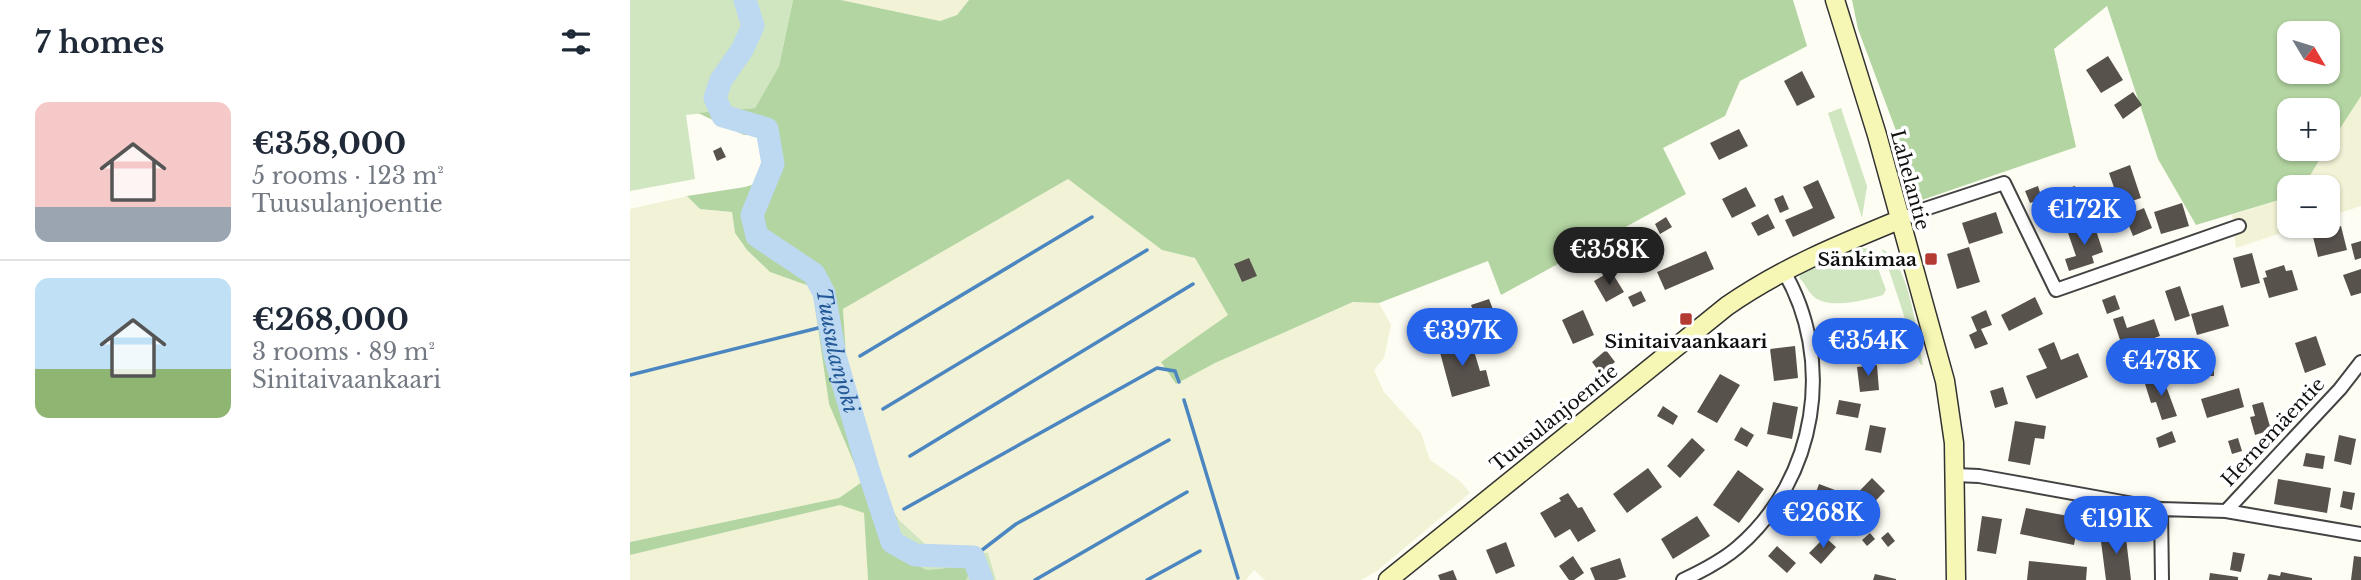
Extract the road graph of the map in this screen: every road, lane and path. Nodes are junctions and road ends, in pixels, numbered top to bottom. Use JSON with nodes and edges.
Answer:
{"nodes":[{"id":1,"x":1835,"y":0,"type":"edge"},
{"id":2,"x":1899,"y":220,"type":"junction"},
{"id":3,"x":2239,"y":226,"type":"dead end"},
{"id":4,"x":1783,"y":270,"type":"junction"},
{"id":5,"x":2361,"y":362,"type":"edge"},
{"id":6,"x":1955,"y":475,"type":"junction"},
{"id":7,"x":2161,"y":509,"type":"junction"},
{"id":8,"x":2226,"y":511,"type":"junction"},
{"id":9,"x":2361,"y":534,"type":"edge"},
{"id":10,"x":1388,"y":580,"type":"edge"},
{"id":11,"x":1683,"y":580,"type":"edge"},
{"id":12,"x":1956,"y":580,"type":"edge"},
{"id":13,"x":2162,"y":580,"type":"edge"}],
"edges":[{"from":1,"to":2,"type":"street","name":"Lahelantie"},
{"from":2,"to":3,"type":"street"},
{"from":2,"to":4,"type":"street","name":"Tuusulanjoentie"},
{"from":2,"to":6,"type":"street","name":"Lahelantie"},
{"from":4,"to":10,"type":"street","name":"Tuusulanjoentie"},
{"from":4,"to":11,"type":"street"},
{"from":5,"to":8,"type":"street","name":"Hernemäentie"},
{"from":6,"to":7,"type":"street","name":"Hernemäentie"},
{"from":6,"to":12,"type":"street","name":"Lahelantie"},
{"from":7,"to":8,"type":"street","name":"Hernemäentie"},
{"from":7,"to":13,"type":"street"},
{"from":8,"to":9,"type":"street"}]}
